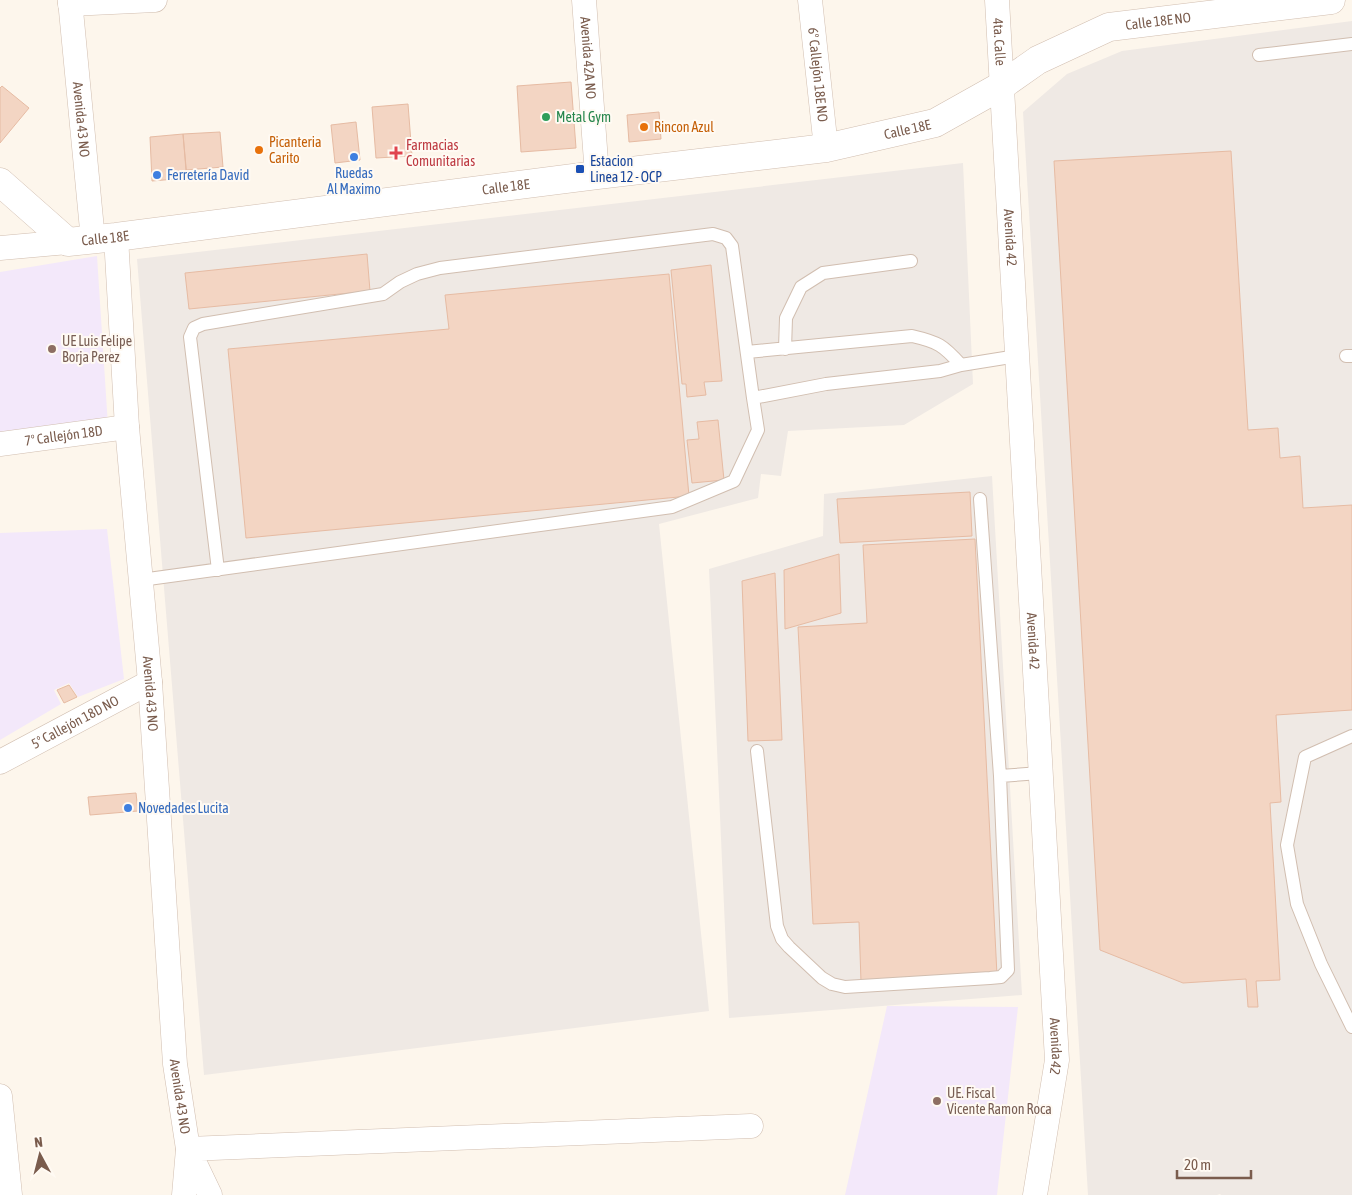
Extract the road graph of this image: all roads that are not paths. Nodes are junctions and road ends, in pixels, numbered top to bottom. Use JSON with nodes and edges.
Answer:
{"nodes":[{"id":1,"x":155,"y":0,"type":"edge"},
{"id":2,"x":584,"y":0,"type":"edge"},
{"id":3,"x":810,"y":0,"type":"edge"},
{"id":4,"x":997,"y":0,"type":"edge"},
{"id":5,"x":1331,"y":0,"type":"edge"},
{"id":6,"x":70,"y":2,"type":"edge"},
{"id":7,"x":1352,"y":44,"type":"edge"},
{"id":8,"x":1259,"y":55,"type":"dead end"},
{"id":9,"x":1001,"y":86,"type":"junction"},
{"id":10,"x":826,"y":148,"type":"junction"},
{"id":11,"x":597,"y":175,"type":"junction"},
{"id":12,"x":0,"y":182,"type":"edge"},
{"id":13,"x":92,"y":240,"type":"junction"},
{"id":14,"x":0,"y":248,"type":"edge"},
{"id":15,"x":912,"y":260,"type":"dead end"},
{"id":16,"x":785,"y":349,"type":"junction"},
{"id":17,"x":746,"y":352,"type":"junction"},
{"id":18,"x":1016,"y":356,"type":"junction"},
{"id":19,"x":961,"y":365,"type":"junction"},
{"id":20,"x":753,"y":398,"type":"junction"},
{"id":21,"x":127,"y":427,"type":"junction"},
{"id":22,"x":0,"y":444,"type":"edge"},
{"id":23,"x":980,"y":499,"type":"dead end"},
{"id":24,"x":218,"y":570,"type":"junction"},
{"id":25,"x":140,"y":580,"type":"junction"},
{"id":26,"x":150,"y":682,"type":"junction"},
{"id":27,"x":1352,"y":736,"type":"edge"},
{"id":28,"x":758,"y":751,"type":"dead end"},
{"id":29,"x":0,"y":762,"type":"edge"},
{"id":30,"x":1040,"y":773,"type":"junction"},
{"id":31,"x":1000,"y":776,"type":"junction"},
{"id":32,"x":1352,"y":1027,"type":"edge"},
{"id":33,"x":0,"y":1096,"type":"edge"},
{"id":34,"x":751,"y":1126,"type":"dead end"},
{"id":35,"x":188,"y":1148,"type":"junction"},
{"id":36,"x":10,"y":1195,"type":"edge"},
{"id":37,"x":184,"y":1195,"type":"edge"},
{"id":38,"x":210,"y":1195,"type":"edge"},
{"id":39,"x":1035,"y":1195,"type":"edge"}],
"edges":[{"from":1,"to":6,"type":"street"},
{"from":2,"to":11,"type":"street","name":"Avenida 42A NO"},
{"from":3,"to":10,"type":"street","name":"6° Callejón 18E NO"},
{"from":4,"to":9,"type":"street","name":"4ta. Calle"},
{"from":5,"to":9,"type":"street","name":"Calle 18E NO"},
{"from":6,"to":13,"type":"street","name":"Avenida 43 NO"},
{"from":7,"to":8,"type":"lane"},
{"from":9,"to":10,"type":"street","name":"Calle 18E"},
{"from":9,"to":18,"type":"street","name":"Avenida 42"},
{"from":10,"to":11,"type":"street","name":"Calle 18E"},
{"from":11,"to":13,"type":"street","name":"Calle 18E"},
{"from":12,"to":13,"type":"street"},
{"from":13,"to":14,"type":"street","name":"Calle 18E"},
{"from":13,"to":21,"type":"street","name":"Avenida 43 NO"},
{"from":15,"to":16,"type":"lane"},
{"from":16,"to":17,"type":"lane"},
{"from":16,"to":19,"type":"lane"},
{"from":17,"to":20,"type":"lane"},
{"from":17,"to":24,"type":"lane"},
{"from":18,"to":19,"type":"lane"},
{"from":18,"to":30,"type":"street","name":"Avenida 42"},
{"from":19,"to":20,"type":"lane"},
{"from":20,"to":24,"type":"lane"},
{"from":21,"to":22,"type":"street","name":"7° Callejón 18D"},
{"from":21,"to":25,"type":"street","name":"Avenida 43 NO"},
{"from":23,"to":31,"type":"lane"},
{"from":24,"to":25,"type":"lane"},
{"from":25,"to":26,"type":"street","name":"Avenida 43 NO"},
{"from":26,"to":29,"type":"street","name":"5° Callejón 18D NO"},
{"from":26,"to":35,"type":"street","name":"Avenida 43 NO"},
{"from":27,"to":32,"type":"lane"},
{"from":28,"to":31,"type":"lane"},
{"from":30,"to":31,"type":"lane"},
{"from":30,"to":39,"type":"street","name":"Avenida 42"},
{"from":33,"to":36,"type":"street"},
{"from":34,"to":35,"type":"street"},
{"from":35,"to":37,"type":"street","name":"Avenida 43 NO"},
{"from":35,"to":38,"type":"street","name":"Avenida 43 NO"}]}
